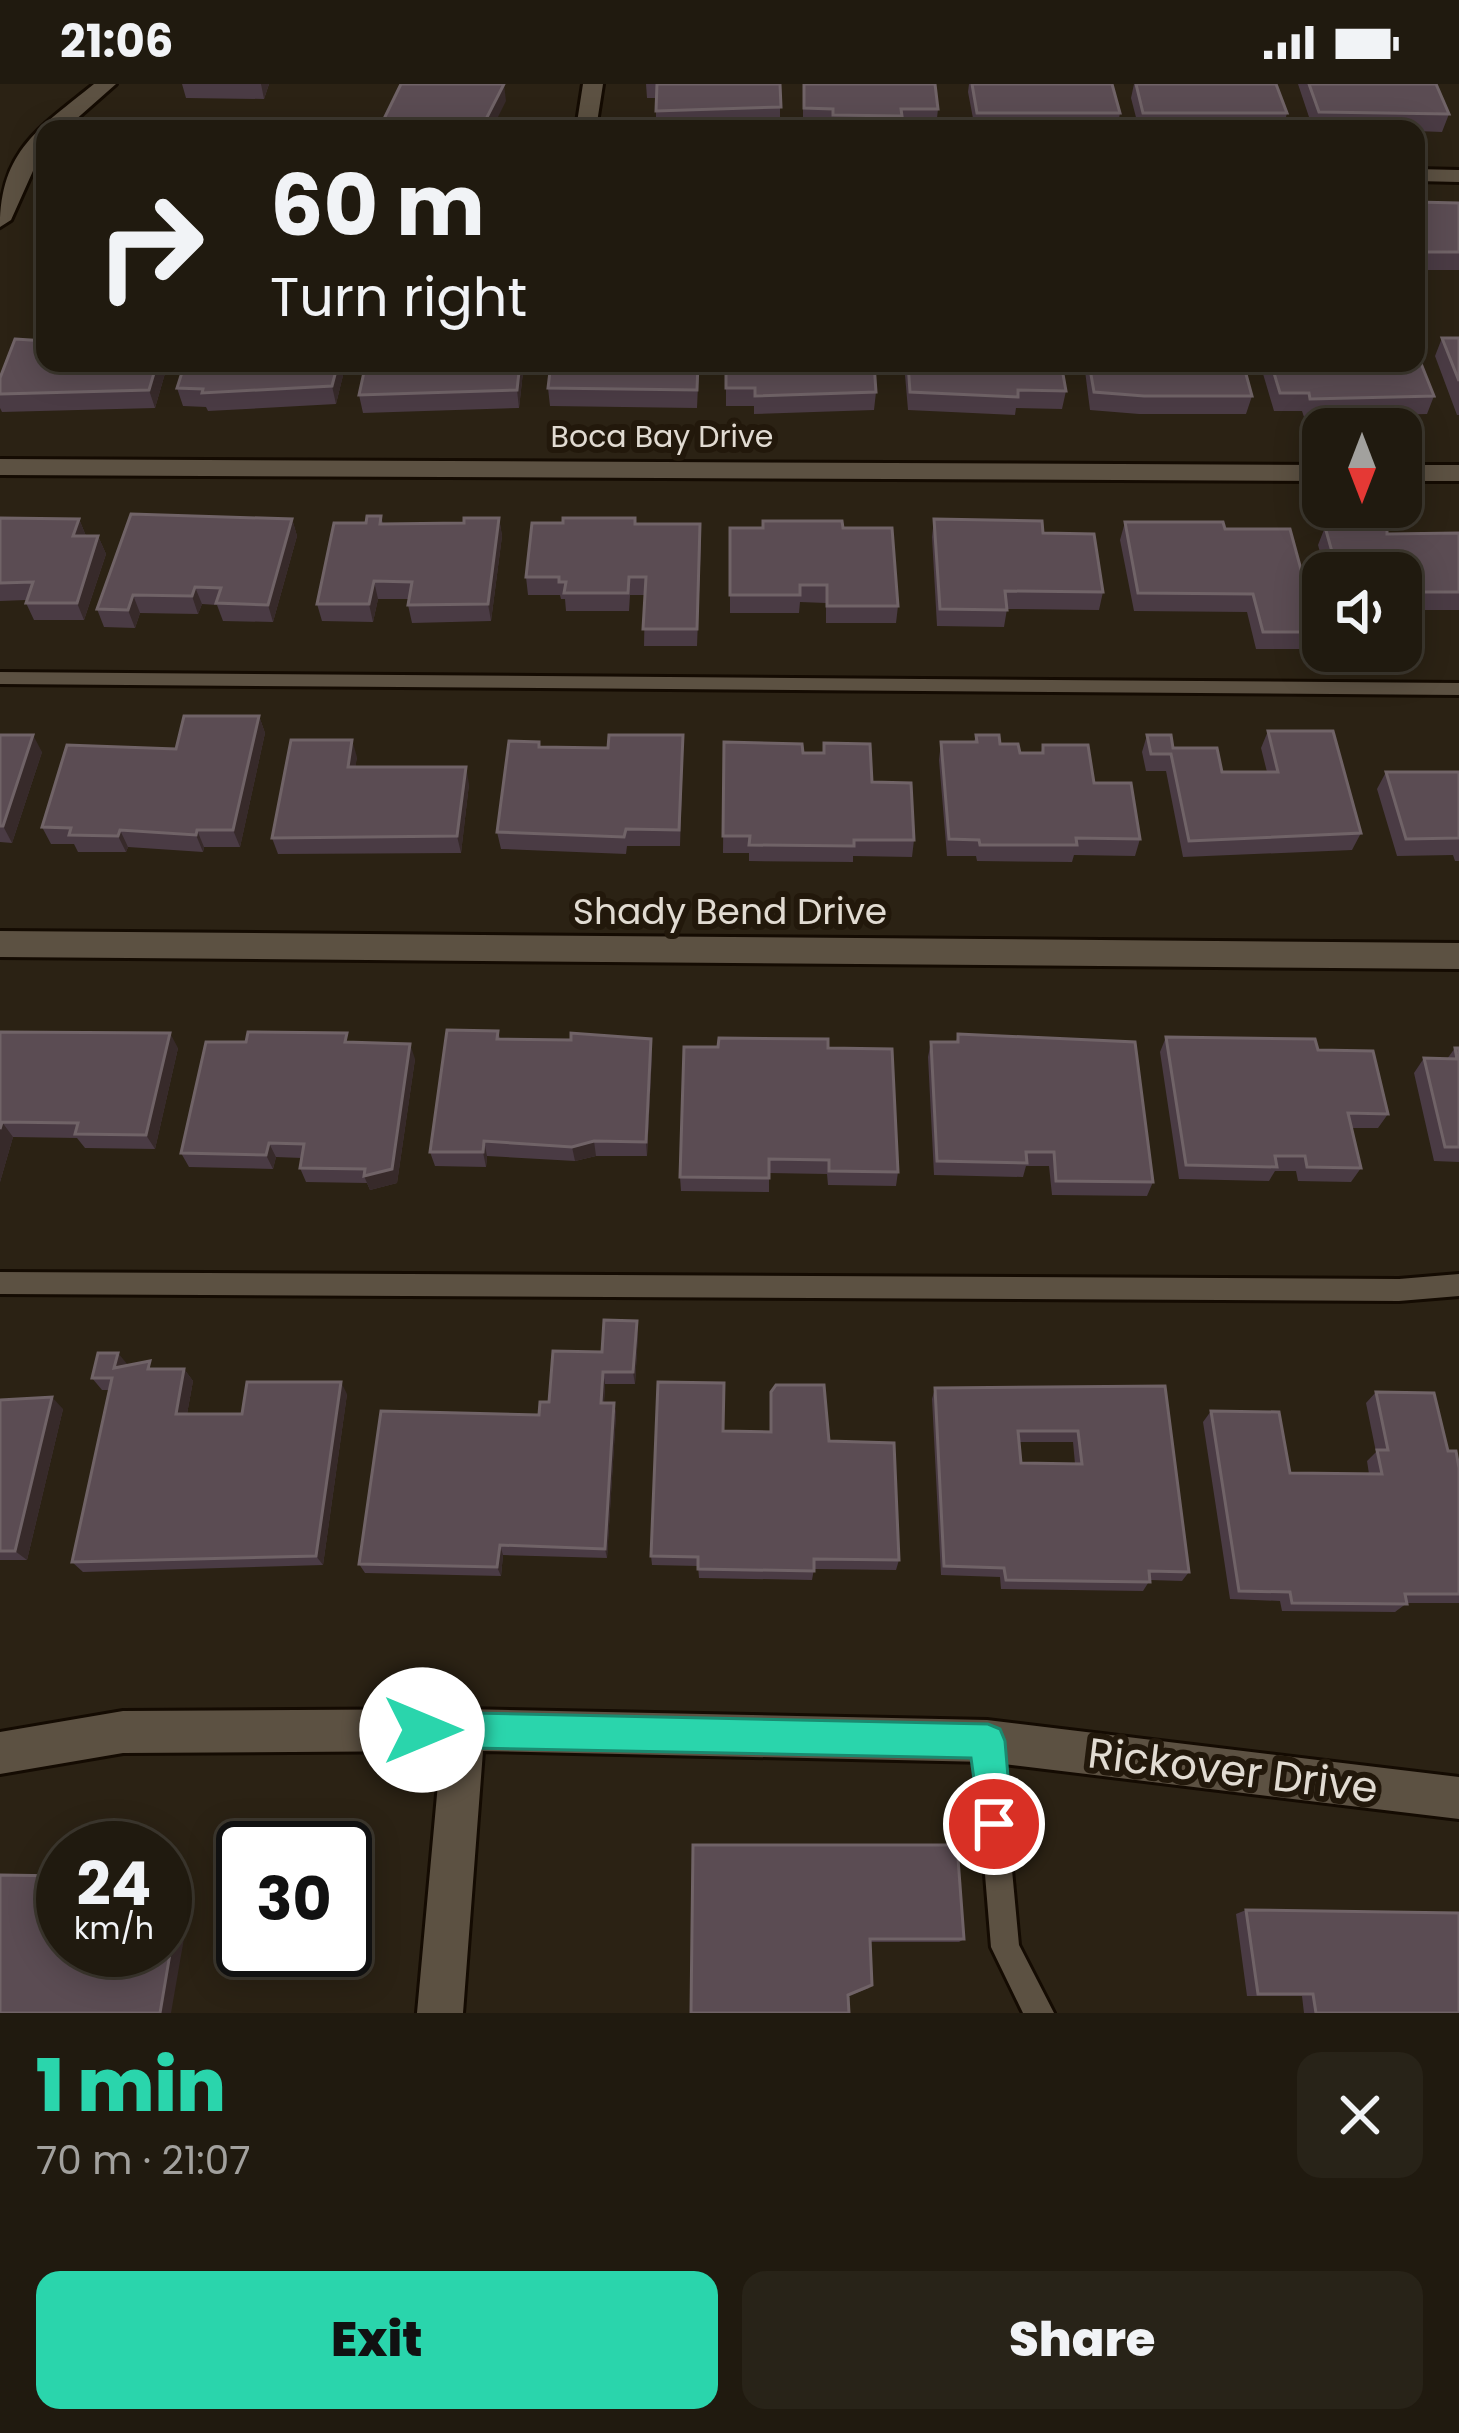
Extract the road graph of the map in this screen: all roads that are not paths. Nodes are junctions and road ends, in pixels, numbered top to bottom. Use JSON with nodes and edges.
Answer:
{"nodes":[{"id":1,"x":106,"y":84,"type":"edge"},
{"id":2,"x":592,"y":84,"type":"edge"},
{"id":3,"x":61,"y":120,"type":"edge"},
{"id":4,"x":587,"y":120,"type":"edge"},
{"id":5,"x":36,"y":135,"type":"edge"},
{"id":6,"x":3,"y":140,"type":"dead end"},
{"id":7,"x":36,"y":150,"type":"edge"},
{"id":8,"x":1425,"y":175,"type":"edge"},
{"id":9,"x":1459,"y":176,"type":"edge"},
{"id":10,"x":0,"y":220,"type":"edge"},
{"id":11,"x":0,"y":466,"type":"edge"},
{"id":12,"x":1302,"y":473,"type":"edge"},
{"id":13,"x":1422,"y":473,"type":"edge"},
{"id":14,"x":1459,"y":473,"type":"edge"},
{"id":15,"x":0,"y":678,"type":"edge"},
{"id":16,"x":1459,"y":688,"type":"edge"},
{"id":17,"x":0,"y":944,"type":"edge"},
{"id":18,"x":1459,"y":956,"type":"edge"},
{"id":19,"x":0,"y":1283,"type":"edge"},
{"id":20,"x":1459,"y":1285,"type":"edge"},
{"id":21,"x":464,"y":1730,"type":"junction"},
{"id":22,"x":988,"y":1741,"type":"junction"},
{"id":23,"x":0,"y":1753,"type":"edge"},
{"id":24,"x":1459,"y":1798,"type":"edge"},
{"id":25,"x":440,"y":2013,"type":"edge"},
{"id":26,"x":1039,"y":2013,"type":"edge"}],
"edges":[{"from":1,"to":3,"type":"street"},
{"from":2,"to":4,"type":"street"},
{"from":5,"to":6,"type":"street"},
{"from":7,"to":10,"type":"street"},
{"from":8,"to":9,"type":"street"},
{"from":11,"to":12,"type":"street","name":"Boca Bay Drive"},
{"from":13,"to":14,"type":"street"},
{"from":15,"to":16,"type":"lane"},
{"from":17,"to":18,"type":"street","name":"Shady Bend Drive"},
{"from":19,"to":20,"type":"lane"},
{"from":21,"to":22,"type":"street","name":"Rickover Drive"},
{"from":21,"to":23,"type":"street","name":"Rickover Drive"},
{"from":21,"to":25,"type":"street"},
{"from":22,"to":24,"type":"street","name":"Rickover Drive"},
{"from":22,"to":26,"type":"lane"}]}
